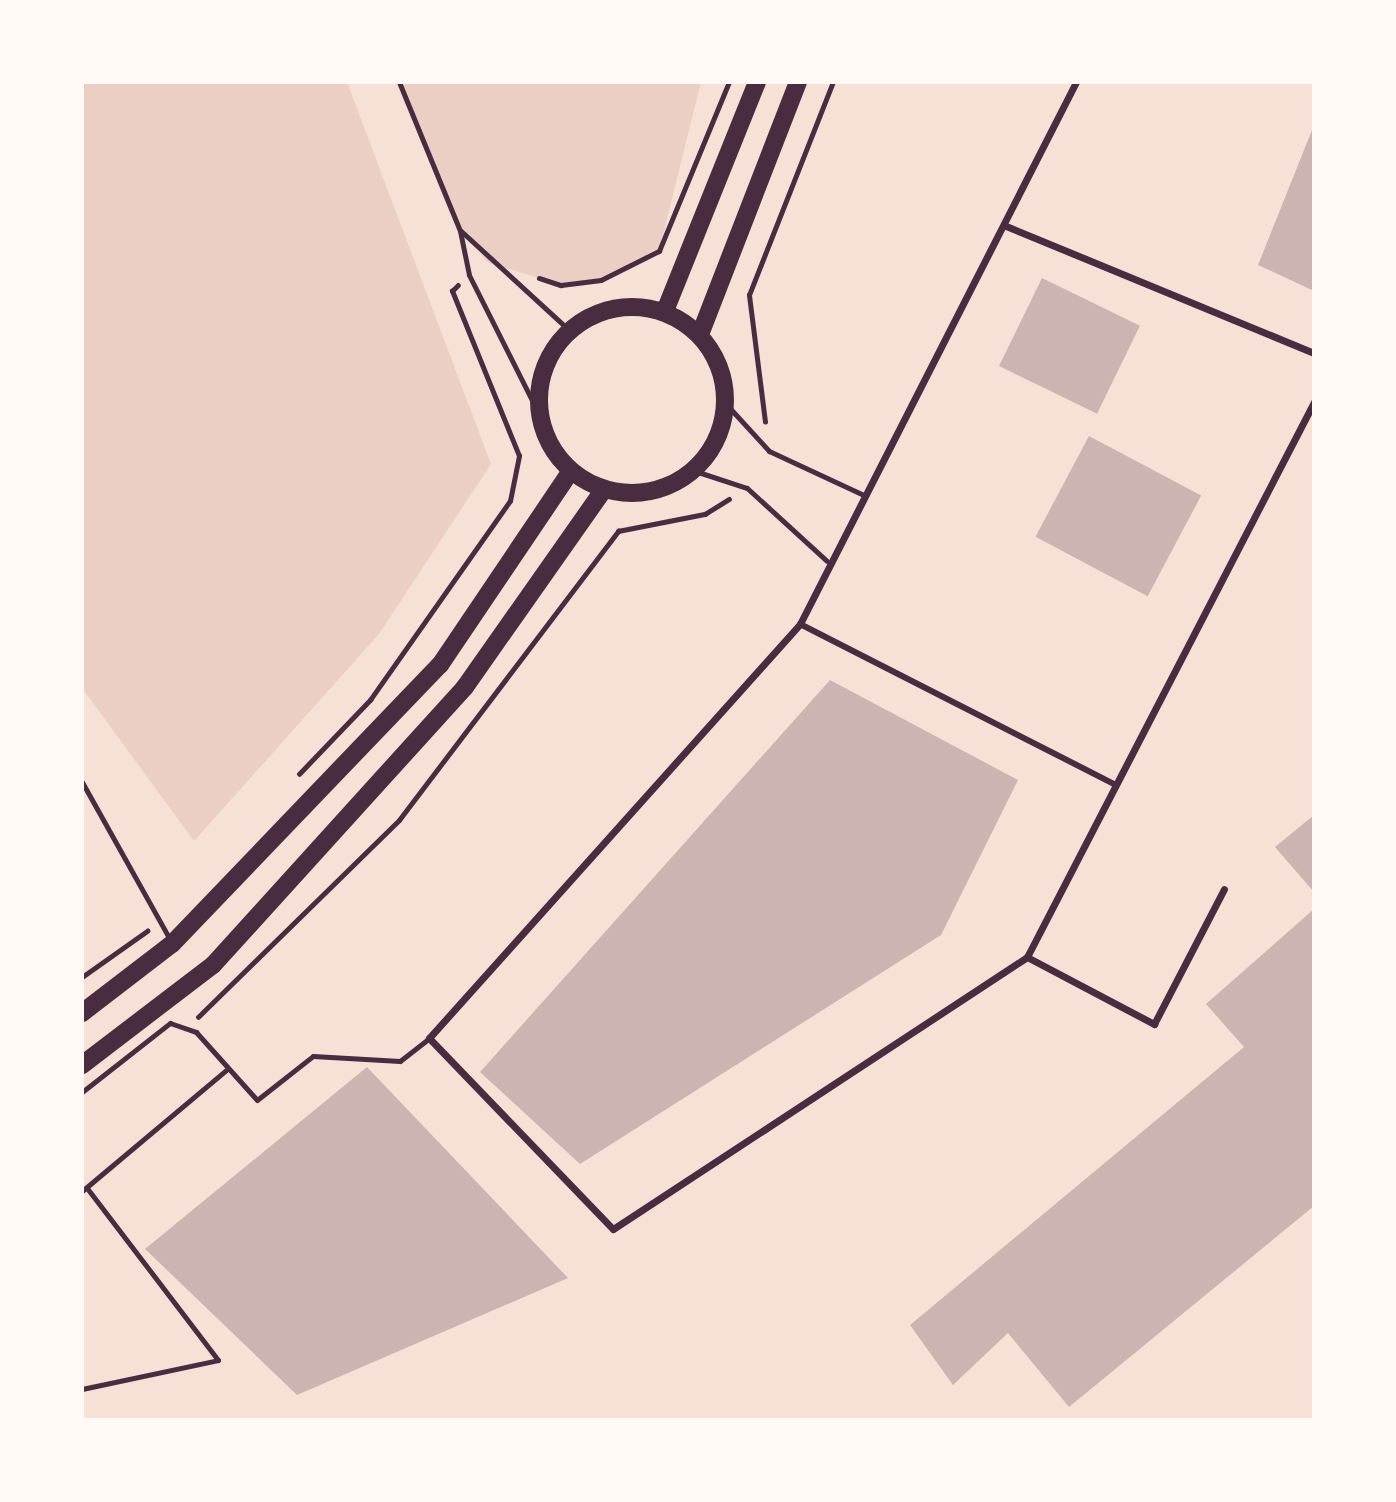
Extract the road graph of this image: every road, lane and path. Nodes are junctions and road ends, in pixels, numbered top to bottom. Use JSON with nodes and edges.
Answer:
{"nodes":[{"id":1,"x":399,"y":82,"type":"edge"},
{"id":2,"x":729,"y":82,"type":"edge"},
{"id":3,"x":757,"y":82,"type":"edge"},
{"id":4,"x":798,"y":82,"type":"edge"},
{"id":5,"x":1076,"y":82,"type":"edge"},
{"id":6,"x":1006,"y":226,"type":"junction"},
{"id":7,"x":460,"y":231,"type":"junction"},
{"id":8,"x":525,"y":274,"type":"dead end"},
{"id":9,"x":469,"y":275,"type":"junction"},
{"id":10,"x":665,"y":311,"type":"junction"},
{"id":11,"x":569,"y":330,"type":"junction"},
{"id":12,"x":701,"y":332,"type":"junction"},
{"id":13,"x":1314,"y":353,"type":"edge"},
{"id":14,"x":1314,"y":402,"type":"edge"},
{"id":15,"x":726,"y":404,"type":"junction"},
{"id":16,"x":539,"y":414,"type":"junction"},
{"id":17,"x":692,"y":470,"type":"junction"},
{"id":18,"x":570,"y":472,"type":"junction"},
{"id":19,"x":604,"y":489,"type":"junction"},
{"id":20,"x":864,"y":495,"type":"junction"},
{"id":21,"x":827,"y":561,"type":"junction"},
{"id":22,"x":800,"y":624,"type":"junction"},
{"id":23,"x":294,"y":780,"type":"dead end"},
{"id":24,"x":82,"y":782,"type":"edge"},
{"id":25,"x":1114,"y":784,"type":"junction"},
{"id":26,"x":1224,"y":888,"type":"dead end"},
{"id":27,"x":162,"y":919,"type":"junction"},
{"id":28,"x":172,"y":944,"type":"junction"},
{"id":29,"x":1027,"y":957,"type":"junction"},
{"id":30,"x":82,"y":977,"type":"edge"},
{"id":31,"x":82,"y":1013,"type":"edge"},
{"id":32,"x":429,"y":1038,"type":"junction"},
{"id":33,"x":82,"y":1065,"type":"edge"},
{"id":34,"x":226,"y":1070,"type":"junction"},
{"id":35,"x":82,"y":1092,"type":"edge"},
{"id":36,"x":85,"y":1189,"type":"edge"},
{"id":37,"x":82,"y":1389,"type":"edge"}],
"edges":[{"from":1,"to":7,"type":"lane"},
{"from":2,"to":8,"type":"path"},
{"from":3,"to":10,"type":"main road"},
{"from":4,"to":12,"type":"main road"},
{"from":5,"to":6,"type":"street"},
{"from":6,"to":13,"type":"street"},
{"from":6,"to":20,"type":"street"},
{"from":7,"to":9,"type":"lane"},
{"from":7,"to":11,"type":"lane"},
{"from":9,"to":16,"type":"lane"},
{"from":9,"to":23,"type":"path"},
{"from":10,"to":11,"type":"main road"},
{"from":10,"to":12,"type":"main road"},
{"from":11,"to":16,"type":"main road"},
{"from":12,"to":15,"type":"main road"},
{"from":14,"to":25,"type":"street"},
{"from":15,"to":17,"type":"main road"},
{"from":15,"to":20,"type":"lane"},
{"from":16,"to":18,"type":"main road"},
{"from":17,"to":19,"type":"main road"},
{"from":17,"to":21,"type":"lane"},
{"from":18,"to":19,"type":"main road"},
{"from":18,"to":28,"type":"main road"},
{"from":19,"to":33,"type":"main road"},
{"from":20,"to":21,"type":"street"},
{"from":21,"to":22,"type":"street"},
{"from":22,"to":25,"type":"street"},
{"from":22,"to":32,"type":"street"},
{"from":24,"to":27,"type":"lane"},
{"from":25,"to":29,"type":"street"},
{"from":26,"to":29,"type":"street"},
{"from":27,"to":28,"type":"lane"},
{"from":27,"to":30,"type":"path"},
{"from":28,"to":31,"type":"main road"},
{"from":29,"to":32,"type":"street"},
{"from":32,"to":34,"type":"lane"},
{"from":34,"to":35,"type":"lane"},
{"from":34,"to":36,"type":"lane"},
{"from":36,"to":37,"type":"lane"}]}
